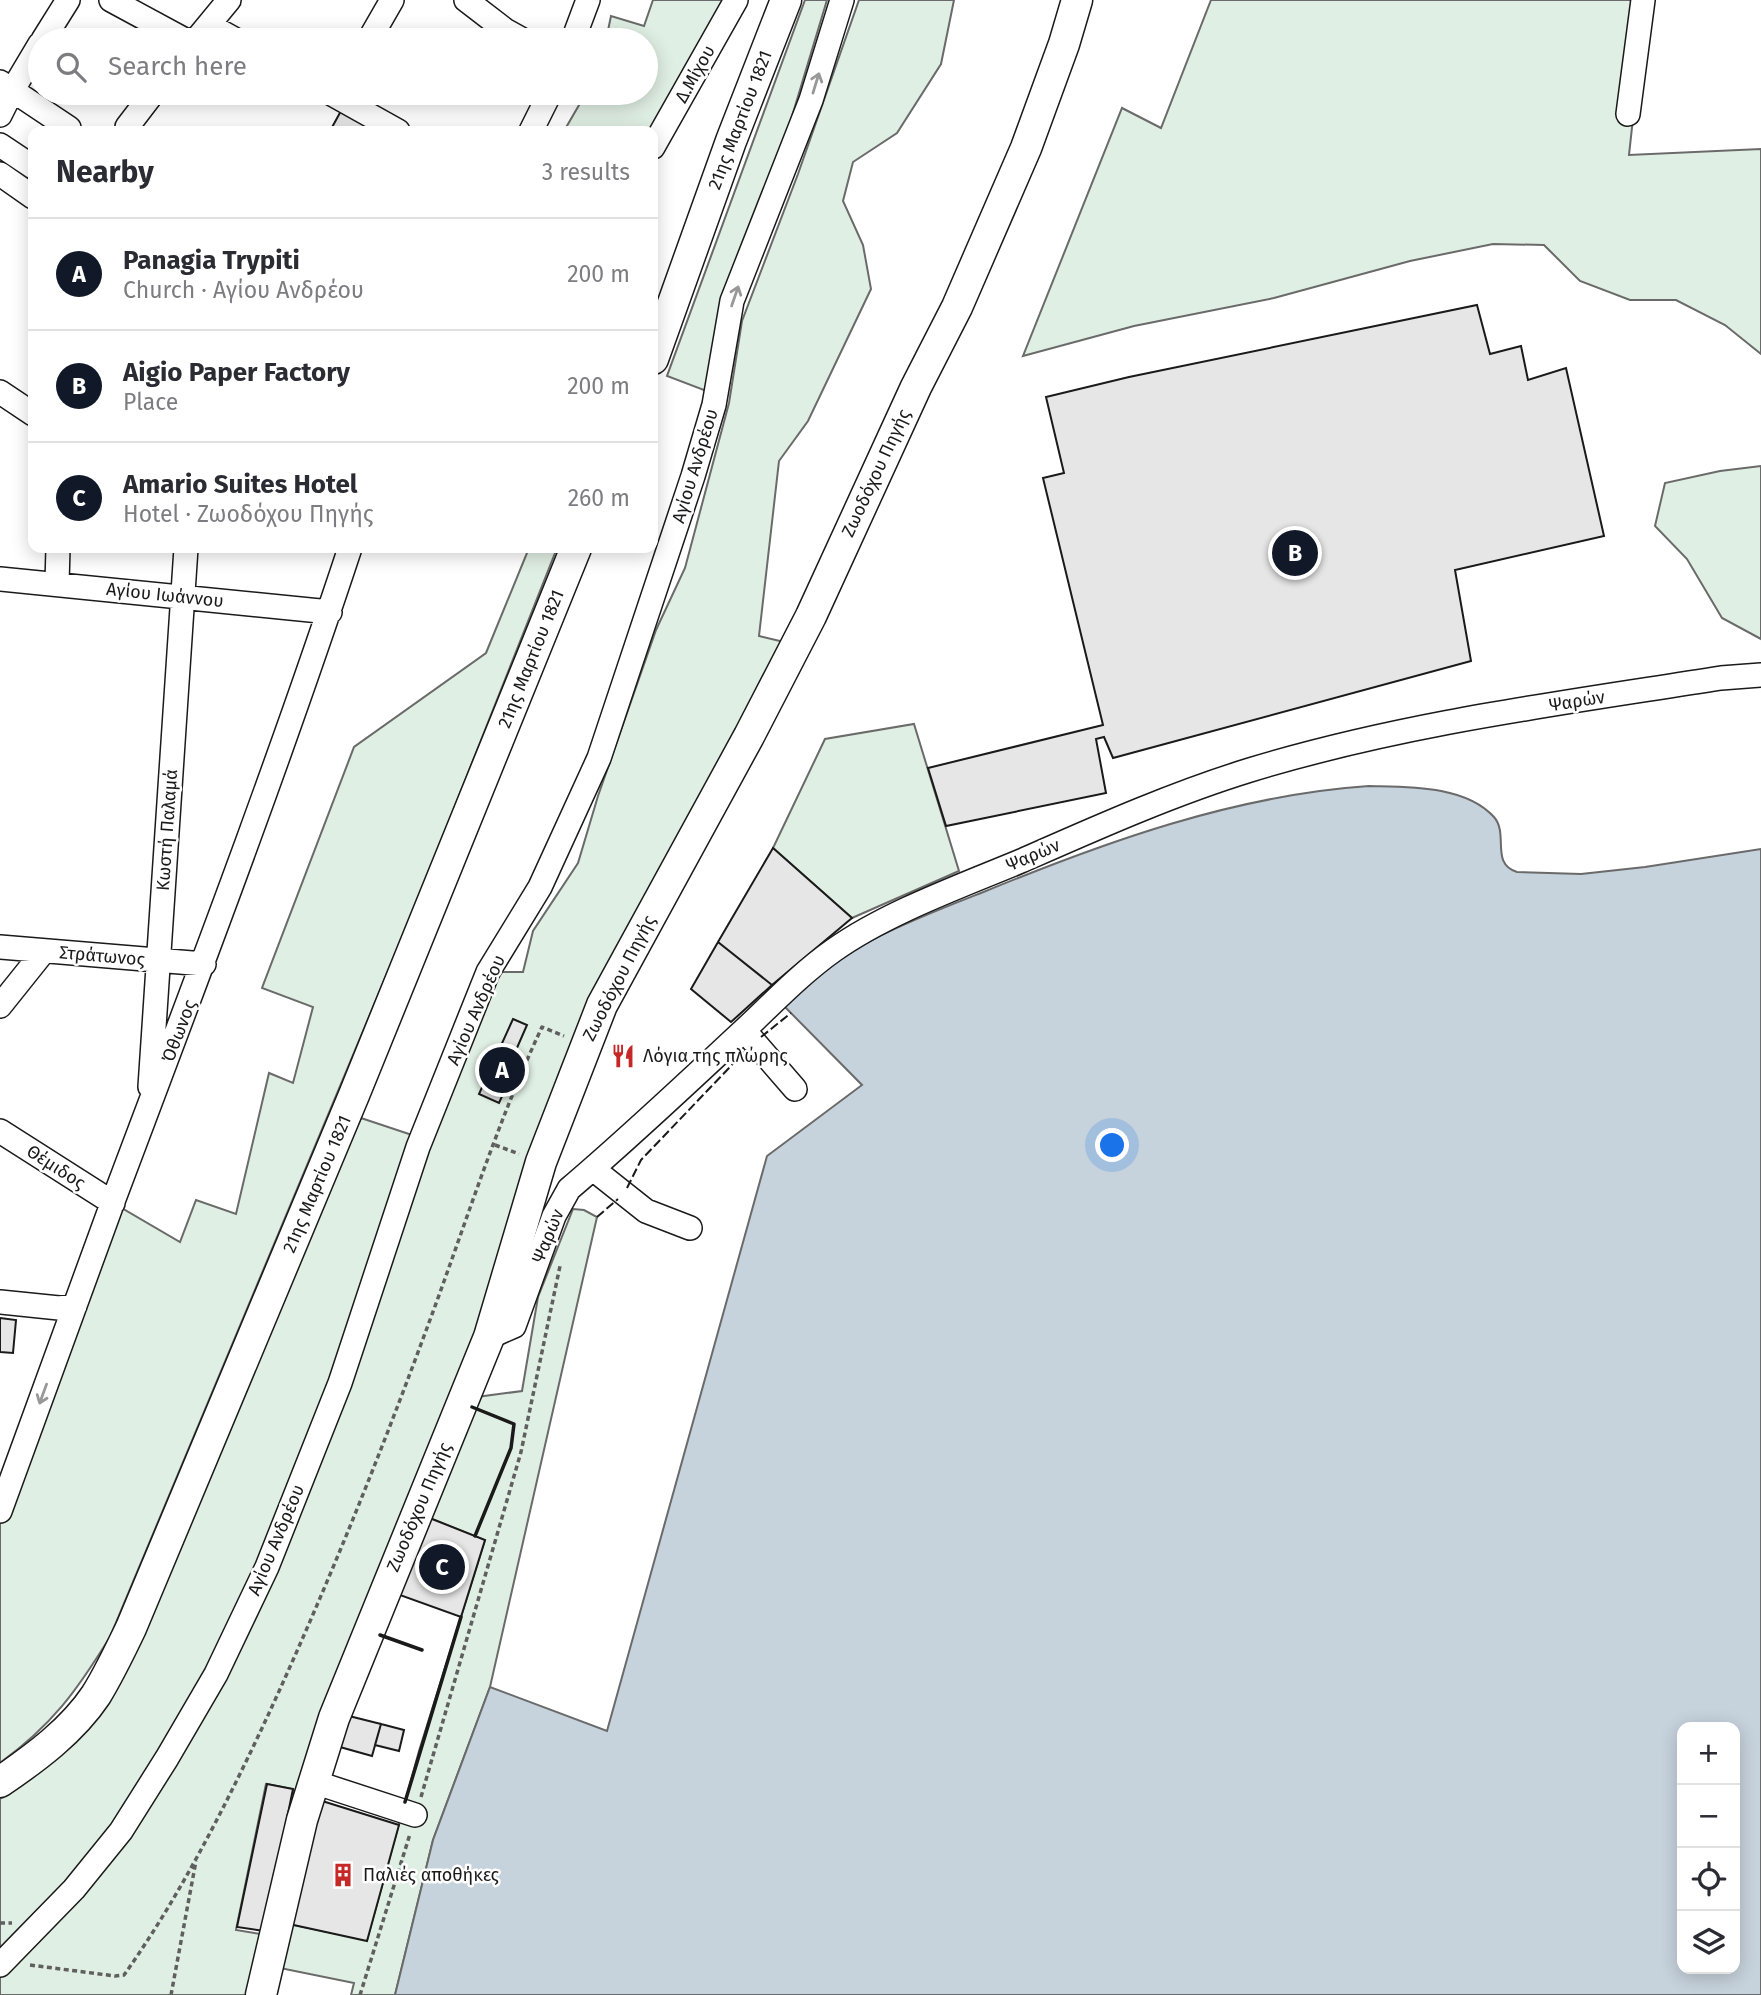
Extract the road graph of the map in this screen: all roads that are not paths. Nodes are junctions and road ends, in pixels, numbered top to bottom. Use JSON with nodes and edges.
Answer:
{"nodes":[{"id":1,"x":68,"y":0,"type":"edge"},
{"id":2,"x":111,"y":0,"type":"edge"},
{"id":3,"x":229,"y":0,"type":"edge"},
{"id":4,"x":392,"y":0,"type":"edge"},
{"id":5,"x":466,"y":0,"type":"edge"},
{"id":6,"x":588,"y":0,"type":"edge"},
{"id":7,"x":736,"y":0,"type":"edge"},
{"id":8,"x":786,"y":0,"type":"edge"},
{"id":9,"x":842,"y":0,"type":"edge"},
{"id":10,"x":1077,"y":0,"type":"edge"},
{"id":11,"x":1643,"y":0,"type":"edge"},
{"id":12,"x":51,"y":28,"type":"edge"},
{"id":13,"x":163,"y":28,"type":"edge"},
{"id":14,"x":207,"y":28,"type":"edge"},
{"id":15,"x":376,"y":28,"type":"edge"},
{"id":16,"x":502,"y":28,"type":"edge"},
{"id":17,"x":578,"y":28,"type":"edge"},
{"id":18,"x":28,"y":59,"type":"edge"},
{"id":19,"x":6,"y":86,"type":"edge"},
{"id":20,"x":28,"y":101,"type":"edge"},
{"id":21,"x":34,"y":105,"type":"edge"},
{"id":22,"x":143,"y":105,"type":"edge"},
{"id":23,"x":354,"y":105,"type":"edge"},
{"id":24,"x":544,"y":105,"type":"edge"},
{"id":25,"x":1628,"y":114,"type":"dead end"},
{"id":26,"x":0,"y":115,"type":"edge"},
{"id":27,"x":66,"y":126,"type":"edge"},
{"id":28,"x":128,"y":126,"type":"edge"},
{"id":29,"x":390,"y":126,"type":"edge"},
{"id":30,"x":534,"y":126,"type":"edge"},
{"id":31,"x":658,"y":138,"type":"edge"},
{"id":32,"x":0,"y":145,"type":"edge"},
{"id":33,"x":28,"y":164,"type":"edge"},
{"id":34,"x":0,"y":174,"type":"edge"},
{"id":35,"x":28,"y":194,"type":"edge"},
{"id":36,"x":658,"y":345,"type":"edge"},
{"id":37,"x":0,"y":392,"type":"edge"},
{"id":38,"x":28,"y":411,"type":"edge"},
{"id":39,"x":58,"y":553,"type":"edge"},
{"id":40,"x":186,"y":553,"type":"edge"},
{"id":41,"x":351,"y":553,"type":"edge"},
{"id":42,"x":574,"y":553,"type":"edge"},
{"id":43,"x":0,"y":579,"type":"edge"},
{"id":44,"x":57,"y":583,"type":"junction"},
{"id":45,"x":184,"y":598,"type":"junction"},
{"id":46,"x":330,"y":612,"type":"junction"},
{"id":47,"x":1761,"y":675,"type":"edge"},
{"id":48,"x":0,"y":947,"type":"edge"},
{"id":49,"x":44,"y":951,"type":"junction"},
{"id":50,"x":158,"y":960,"type":"junction"},
{"id":51,"x":204,"y":964,"type":"junction"},
{"id":52,"x":0,"y":1006,"type":"edge"},
{"id":53,"x":744,"y":1030,"type":"junction"},
{"id":54,"x":795,"y":1089,"type":"dead end"},
{"id":55,"x":148,"y":1111,"type":"junction"},
{"id":56,"x":0,"y":1130,"type":"edge"},
{"id":57,"x":593,"y":1169,"type":"junction"},
{"id":58,"x":113,"y":1203,"type":"junction"},
{"id":59,"x":691,"y":1228,"type":"dead end"},
{"id":60,"x":0,"y":1302,"type":"edge"},
{"id":61,"x":75,"y":1306,"type":"junction"},
{"id":62,"x":489,"y":1337,"type":"junction"},
{"id":63,"x":0,"y":1511,"type":"edge"},
{"id":64,"x":0,"y":1782,"type":"edge"},
{"id":65,"x":314,"y":1782,"type":"junction"},
{"id":66,"x":415,"y":1815,"type":"road end"},
{"id":67,"x":11,"y":1967,"type":"edge"},
{"id":68,"x":261,"y":1995,"type":"edge"}],
"edges":[{"from":1,"to":12,"type":"street"},
{"from":2,"to":13,"type":"street"},
{"from":3,"to":14,"type":"street"},
{"from":4,"to":15,"type":"street"},
{"from":5,"to":16,"type":"street"},
{"from":6,"to":17,"type":"street"},
{"from":7,"to":31,"type":"street","name":"Δ.Μίχου"},
{"from":8,"to":36,"type":"main road","name":"21ης Μαρτίου 1821"},
{"from":67,"to":9,"type":"street","name":"Αγίου Ανδρέου","one_way":true},
{"from":10,"to":62,"type":"main road","name":"Ζωοδόχου Πηγής"},
{"from":11,"to":25,"type":"street"},
{"from":18,"to":19,"type":"street"},
{"from":19,"to":20,"type":"street"},
{"from":19,"to":26,"type":"street"},
{"from":21,"to":27,"type":"street"},
{"from":22,"to":28,"type":"street"},
{"from":23,"to":29,"type":"street"},
{"from":24,"to":30,"type":"street"},
{"from":32,"to":33,"type":"street"},
{"from":34,"to":35,"type":"street"},
{"from":37,"to":38,"type":"street"},
{"from":39,"to":44,"type":"street"},
{"from":40,"to":45,"type":"street","name":"Κωστή Παλαμά"},
{"from":41,"to":46,"type":"street","name":"Όθωνος"},
{"from":42,"to":64,"type":"main road","name":"21ης Μαρτίου 1821"},
{"from":43,"to":44,"type":"street","name":"Αγίου Ιωάννου"},
{"from":44,"to":45,"type":"street","name":"Αγίου Ιωάννου"},
{"from":45,"to":46,"type":"street","name":"Αγίου Ιωάννου"},
{"from":45,"to":50,"type":"street","name":"Κωστή Παλαμά"},
{"from":46,"to":51,"type":"street","name":"Όθωνος"},
{"from":47,"to":53,"type":"street","name":"Ψαρών"},
{"from":48,"to":49,"type":"street","name":"Στράτωνος"},
{"from":49,"to":50,"type":"street","name":"Στράτωνος"},
{"from":49,"to":52,"type":"street"},
{"from":50,"to":51,"type":"street","name":"Στράτωνος"},
{"from":50,"to":55,"type":"street","name":"Κωστή Παλαμά"},
{"from":51,"to":55,"type":"street","name":"Όθωνος"},
{"from":53,"to":54,"type":"street"},
{"from":53,"to":57,"type":"street","name":"Ψαρών"},
{"from":55,"to":58,"type":"street","name":"Όθωνος"},
{"from":56,"to":58,"type":"street","name":"Θέμιδος"},
{"from":57,"to":59,"type":"street"},
{"from":57,"to":62,"type":"street","name":"Ψαρών"},
{"from":58,"to":61,"type":"street","name":"Όθωνος"},
{"from":60,"to":61,"type":"street"},
{"from":61,"to":63,"type":"street","name":"Όθωνος","one_way":true},
{"from":62,"to":65,"type":"main road","name":"Ζωοδόχου Πηγής"},
{"from":65,"to":66,"type":"street"},
{"from":65,"to":68,"type":"main road","name":"Ζωοδόχου Πηγής"}]}
